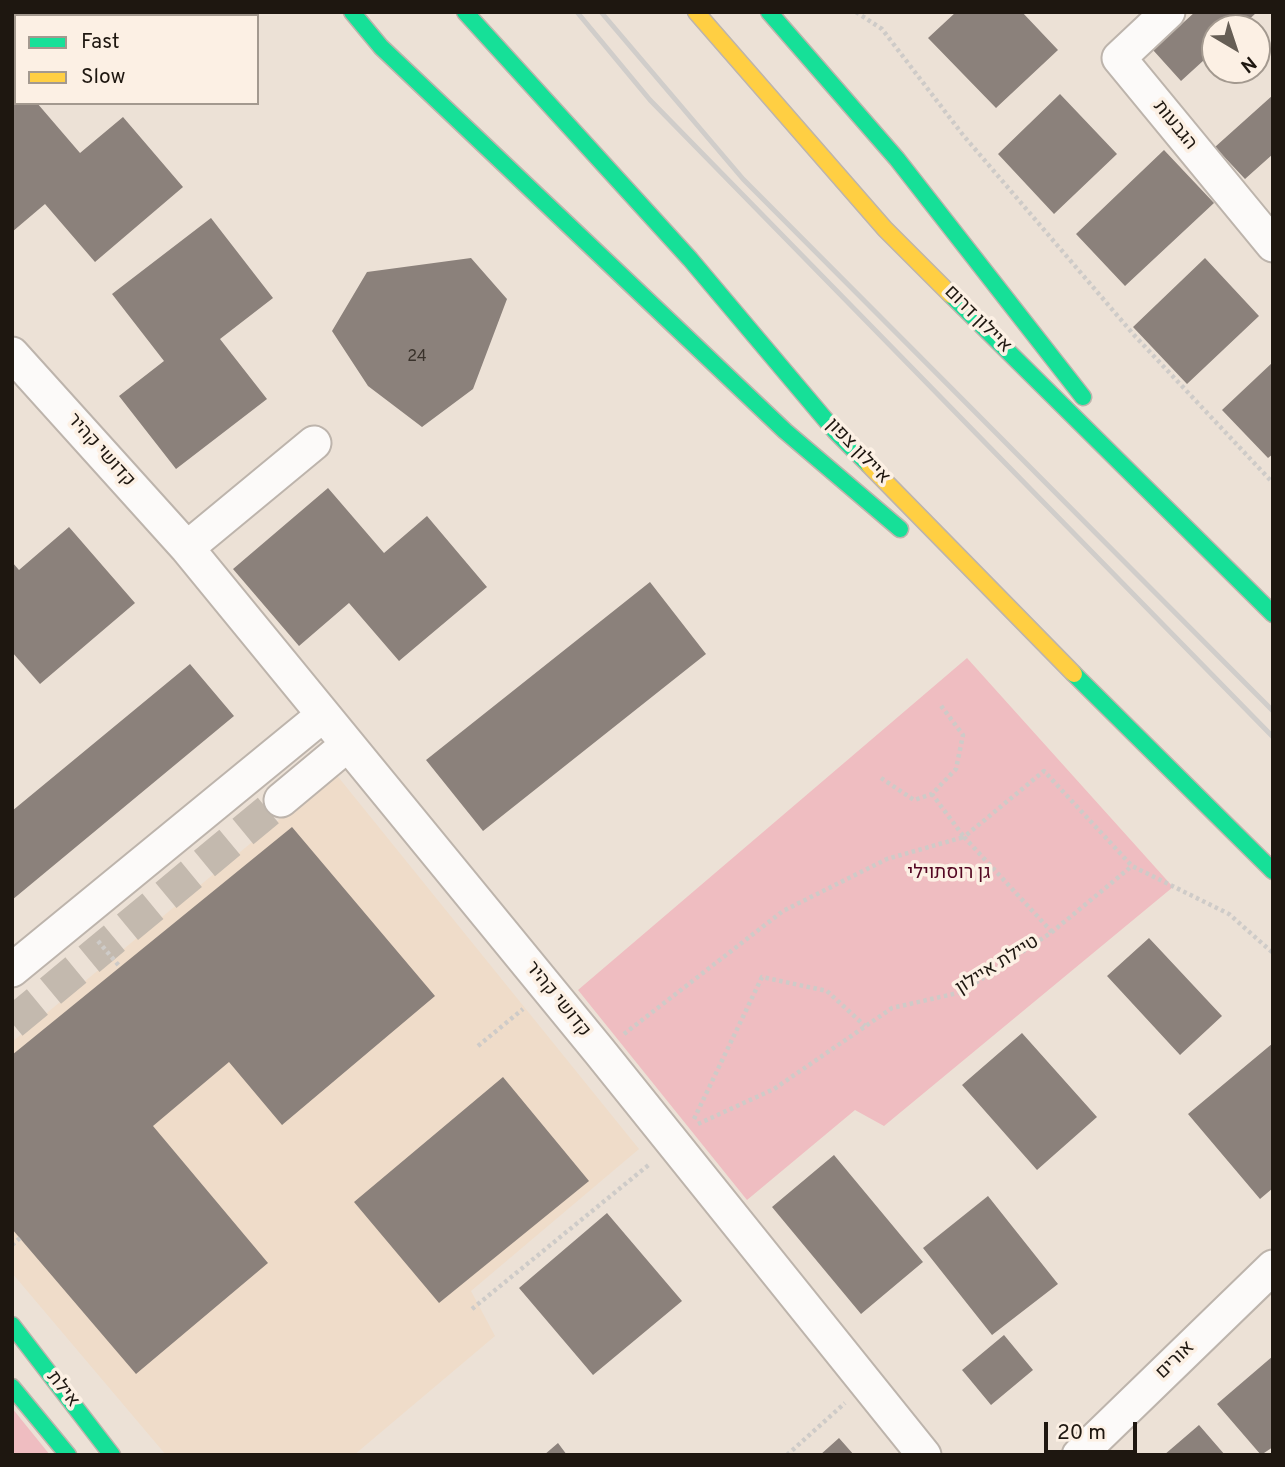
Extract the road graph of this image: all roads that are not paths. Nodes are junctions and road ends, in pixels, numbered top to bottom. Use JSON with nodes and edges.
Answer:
{"nodes":[{"id":1,"x":352,"y":12,"type":"edge"},
{"id":2,"x":465,"y":12,"type":"edge"},
{"id":3,"x":696,"y":12,"type":"edge"},
{"id":4,"x":769,"y":12,"type":"edge"},
{"id":5,"x":1168,"y":12,"type":"edge"},
{"id":6,"x":1273,"y":246,"type":"edge"},
{"id":7,"x":12,"y":354,"type":"edge"},
{"id":8,"x":314,"y":443,"type":"dead end"},
{"id":9,"x":1190,"y":533,"type":"junction"},
{"id":10,"x":909,"y":538,"type":"dead end"},
{"id":11,"x":187,"y":548,"type":"junction"},
{"id":12,"x":962,"y":583,"type":"dead end"},
{"id":13,"x":1273,"y":614,"type":"edge"},
{"id":14,"x":323,"y":716,"type":"junction"},
{"id":15,"x":1128,"y":726,"type":"junction"},
{"id":16,"x":347,"y":745,"type":"junction"},
{"id":17,"x":281,"y":800,"type":"tunnel mouth"},
{"id":18,"x":1273,"y":871,"type":"edge"},
{"id":19,"x":12,"y":970,"type":"edge"},
{"id":20,"x":1273,"y":1267,"type":"edge"},
{"id":21,"x":12,"y":1325,"type":"edge"},
{"id":22,"x":12,"y":1387,"type":"edge"},
{"id":23,"x":68,"y":1455,"type":"edge"},
{"id":24,"x":112,"y":1455,"type":"edge"},
{"id":25,"x":924,"y":1455,"type":"edge"},
{"id":26,"x":1079,"y":1455,"type":"edge"}],
"edges":[{"from":1,"to":10,"type":"main road"},
{"from":2,"to":15,"type":"main road","name":"איילון צפון"},
{"from":3,"to":9,"type":"main road","name":"איילון דרום"},
{"from":4,"to":9,"type":"main road"},
{"from":5,"to":6,"type":"street","name":"הגבעות"},
{"from":7,"to":11,"type":"street","name":"קדושי קהיר"},
{"from":8,"to":11,"type":"street"},
{"from":9,"to":13,"type":"main road","name":"איילון דרום"},
{"from":11,"to":14,"type":"street","name":"קדושי קהיר"},
{"from":12,"to":15,"type":"main road"},
{"from":14,"to":16,"type":"street","name":"קדושי קהיר"},
{"from":14,"to":19,"type":"street"},
{"from":15,"to":18,"type":"main road","name":"איילון צפון"},
{"from":16,"to":17,"type":"street"},
{"from":16,"to":25,"type":"street","name":"קדושי קהיר"},
{"from":20,"to":26,"type":"street","name":"אורים"},
{"from":21,"to":24,"type":"main road","name":"אילת"},
{"from":22,"to":23,"type":"main road","name":"אילת"}]}
